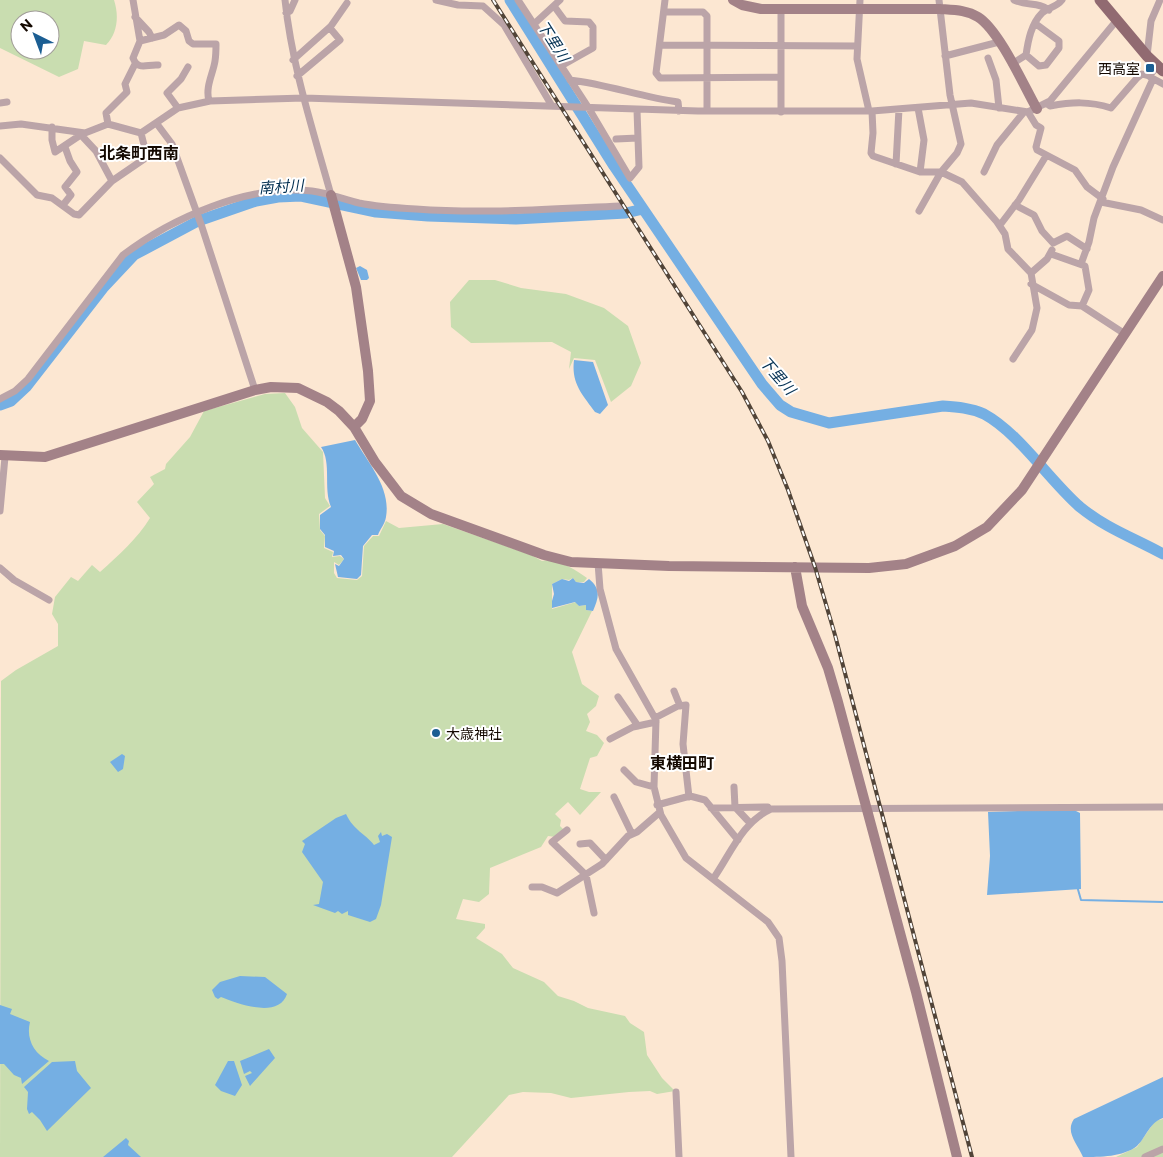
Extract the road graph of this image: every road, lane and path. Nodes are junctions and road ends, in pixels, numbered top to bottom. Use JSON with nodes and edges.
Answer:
{"nodes":[{"id":1,"x":133,"y":0,"type":"edge"},
{"id":2,"x":284,"y":0,"type":"edge"},
{"id":3,"x":295,"y":0,"type":"edge"},
{"id":4,"x":436,"y":0,"type":"edge"},
{"id":5,"x":518,"y":0,"type":"edge"},
{"id":6,"x":665,"y":0,"type":"edge"},
{"id":7,"x":732,"y":0,"type":"edge"},
{"id":8,"x":1014,"y":0,"type":"edge"},
{"id":9,"x":1062,"y":0,"type":"edge"},
{"id":10,"x":1100,"y":0,"type":"edge"},
{"id":11,"x":1160,"y":0,"type":"edge"},
{"id":12,"x":347,"y":3,"type":"dead end"},
{"id":13,"x":557,"y":3,"type":"edge"},
{"id":14,"x":940,"y":4,"type":"edge"},
{"id":15,"x":860,"y":5,"type":"edge"},
{"id":16,"x":781,"y":9,"type":"junction"},
{"id":17,"x":1049,"y":10,"type":"junction"},
{"id":18,"x":664,"y":12,"type":"junction"},
{"id":19,"x":286,"y":13,"type":"junction"},
{"id":20,"x":135,"y":17,"type":"junction"},
{"id":21,"x":1117,"y":20,"type":"junction"},
{"id":22,"x":534,"y":24,"type":"junction"},
{"id":23,"x":1036,"y":24,"type":"junction"},
{"id":24,"x":330,"y":28,"type":"junction"},
{"id":25,"x":152,"y":38,"type":"junction"},
{"id":26,"x":140,"y":41,"type":"junction"},
{"id":27,"x":999,"y":42,"type":"junction"},
{"id":28,"x":660,"y":45,"type":"junction"},
{"id":29,"x":707,"y":45,"type":"junction"},
{"id":30,"x":781,"y":45,"type":"junction"},
{"id":31,"x":857,"y":46,"type":"junction"},
{"id":32,"x":1026,"y":55,"type":"junction"},
{"id":33,"x":945,"y":56,"type":"junction"},
{"id":34,"x":1147,"y":56,"type":"junction"},
{"id":35,"x":988,"y":58,"type":"dead end"},
{"id":36,"x":293,"y":60,"type":"junction"},
{"id":37,"x":135,"y":64,"type":"junction"},
{"id":38,"x":1012,"y":64,"type":"junction"},
{"id":39,"x":158,"y":65,"type":"dead end"},
{"id":40,"x":561,"y":66,"type":"junction"},
{"id":41,"x":188,"y":67,"type":"dead end"},
{"id":42,"x":1160,"y":69,"type":"edge"},
{"id":43,"x":297,"y":76,"type":"junction"},
{"id":44,"x":780,"y":77,"type":"junction"},
{"id":45,"x":707,"y":78,"type":"junction"},
{"id":46,"x":1151,"y":78,"type":"junction"},
{"id":47,"x":570,"y":80,"type":"junction"},
{"id":48,"x":1163,"y":84,"type":"edge"},
{"id":49,"x":304,"y":98,"type":"junction"},
{"id":50,"x":209,"y":101,"type":"junction"},
{"id":51,"x":1046,"y":103,"type":"junction"},
{"id":52,"x":952,"y":104,"type":"junction"},
{"id":53,"x":552,"y":106,"type":"junction"},
{"id":54,"x":587,"y":107,"type":"junction"},
{"id":55,"x":178,"y":108,"type":"junction"},
{"id":56,"x":899,"y":108,"type":"junction"},
{"id":57,"x":918,"y":108,"type":"junction"},
{"id":58,"x":999,"y":108,"type":"junction"},
{"id":59,"x":637,"y":110,"type":"junction"},
{"id":60,"x":679,"y":111,"type":"junction"},
{"id":61,"x":707,"y":111,"type":"junction"},
{"id":62,"x":870,"y":111,"type":"junction"},
{"id":63,"x":1029,"y":111,"type":"junction"},
{"id":64,"x":781,"y":112,"type":"junction"},
{"id":65,"x":108,"y":124,"type":"junction"},
{"id":66,"x":157,"y":124,"type":"junction"},
{"id":67,"x":0,"y":126,"type":"edge"},
{"id":68,"x":52,"y":127,"type":"junction"},
{"id":69,"x":141,"y":132,"type":"junction"},
{"id":70,"x":79,"y":134,"type":"junction"},
{"id":71,"x":638,"y":138,"type":"junction"},
{"id":72,"x":616,"y":139,"type":"dead end"},
{"id":73,"x":65,"y":147,"type":"junction"},
{"id":74,"x":1046,"y":156,"type":"junction"},
{"id":75,"x":0,"y":158,"type":"edge"},
{"id":76,"x":896,"y":164,"type":"junction"},
{"id":77,"x":920,"y":172,"type":"junction"},
{"id":78,"x":941,"y":172,"type":"junction"},
{"id":79,"x":984,"y":172,"type":"dead end"},
{"id":80,"x":112,"y":181,"type":"junction"},
{"id":81,"x":331,"y":195,"type":"junction"},
{"id":82,"x":1102,"y":201,"type":"junction"},
{"id":83,"x":1015,"y":204,"type":"junction"},
{"id":84,"x":63,"y":205,"type":"junction"},
{"id":85,"x":620,"y":206,"type":"dead end"},
{"id":86,"x":919,"y":211,"type":"dead end"},
{"id":87,"x":197,"y":212,"type":"junction"},
{"id":88,"x":1163,"y":220,"type":"edge"},
{"id":89,"x":1000,"y":225,"type":"junction"},
{"id":90,"x":1053,"y":243,"type":"junction"},
{"id":91,"x":1087,"y":249,"type":"junction"},
{"id":92,"x":1051,"y":254,"type":"junction"},
{"id":93,"x":1081,"y":264,"type":"junction"},
{"id":94,"x":1031,"y":273,"type":"junction"},
{"id":95,"x":1163,"y":276,"type":"edge"},
{"id":96,"x":1031,"y":284,"type":"junction"},
{"id":97,"x":1082,"y":306,"type":"junction"},
{"id":98,"x":1125,"y":334,"type":"junction"},
{"id":99,"x":1013,"y":359,"type":"dead end"},
{"id":100,"x":255,"y":390,"type":"junction"},
{"id":101,"x":0,"y":399,"type":"edge"},
{"id":102,"x":354,"y":427,"type":"junction"},
{"id":103,"x":2,"y":456,"type":"edge"},
{"id":104,"x":0,"y":511,"type":"edge"},
{"id":105,"x":598,"y":563,"type":"junction"},
{"id":106,"x":795,"y":567,"type":"junction"},
{"id":107,"x":0,"y":568,"type":"edge"},
{"id":108,"x":49,"y":600,"type":"dead end"},
{"id":109,"x":674,"y":691,"type":"dead end"},
{"id":110,"x":618,"y":697,"type":"dead end"},
{"id":111,"x":680,"y":706,"type":"junction"},
{"id":112,"x":656,"y":720,"type":"junction"},
{"id":113,"x":638,"y":726,"type":"junction"},
{"id":114,"x":610,"y":740,"type":"dead end"},
{"id":115,"x":624,"y":770,"type":"dead end"},
{"id":116,"x":654,"y":786,"type":"junction"},
{"id":117,"x":734,"y":787,"type":"dead end"},
{"id":118,"x":614,"y":797,"type":"dead end"},
{"id":119,"x":688,"y":797,"type":"junction"},
{"id":120,"x":735,"y":807,"type":"junction"},
{"id":121,"x":867,"y":807,"type":"junction"},
{"id":122,"x":1163,"y":807,"type":"edge"},
{"id":123,"x":711,"y":808,"type":"junction"},
{"id":124,"x":659,"y":809,"type":"junction"},
{"id":125,"x":769,"y":810,"type":"junction"},
{"id":126,"x":750,"y":823,"type":"junction"},
{"id":127,"x":567,"y":830,"type":"dead end"},
{"id":128,"x":632,"y":834,"type":"junction"},
{"id":129,"x":738,"y":840,"type":"junction"},
{"id":130,"x":580,"y":844,"type":"dead end"},
{"id":131,"x":606,"y":860,"type":"junction"},
{"id":132,"x":586,"y":875,"type":"junction"},
{"id":133,"x":713,"y":879,"type":"junction"},
{"id":134,"x":532,"y":887,"type":"dead end"},
{"id":135,"x":594,"y":913,"type":"dead end"},
{"id":136,"x":676,"y":1092,"type":"dead end"},
{"id":137,"x":1163,"y":1149,"type":"edge"},
{"id":138,"x":679,"y":1157,"type":"edge"},
{"id":139,"x":791,"y":1157,"type":"edge"},
{"id":140,"x":957,"y":1157,"type":"edge"},
{"id":141,"x":1145,"y":1157,"type":"edge"}],
"edges":[{"from":1,"to":20,"type":"street"},
{"from":2,"to":19,"type":"street"},
{"from":3,"to":19,"type":"street"},
{"from":4,"to":53,"type":"street"},
{"from":5,"to":22,"type":"street"},
{"from":6,"to":18,"type":"street"},
{"from":7,"to":16,"type":"street"},
{"from":8,"to":17,"type":"street"},
{"from":9,"to":17,"type":"street"},
{"from":10,"to":21,"type":"main road"},
{"from":11,"to":34,"type":"street"},
{"from":12,"to":24,"type":"street"},
{"from":13,"to":22,"type":"street"},
{"from":13,"to":40,"type":"street"},
{"from":14,"to":15,"type":"street"},
{"from":14,"to":27,"type":"street"},
{"from":14,"to":33,"type":"street"},
{"from":15,"to":16,"type":"street"},
{"from":15,"to":31,"type":"street"},
{"from":16,"to":30,"type":"street"},
{"from":17,"to":23,"type":"street"},
{"from":18,"to":28,"type":"street"},
{"from":18,"to":29,"type":"street"},
{"from":19,"to":36,"type":"street"},
{"from":20,"to":25,"type":"street"},
{"from":20,"to":26,"type":"street"},
{"from":21,"to":34,"type":"main road"},
{"from":21,"to":51,"type":"street"},
{"from":22,"to":40,"type":"street"},
{"from":23,"to":32,"type":"street"},
{"from":23,"to":32,"type":"street"},
{"from":24,"to":36,"type":"street"},
{"from":24,"to":43,"type":"street"},
{"from":25,"to":26,"type":"street"},
{"from":25,"to":50,"type":"street"},
{"from":26,"to":37,"type":"street"},
{"from":27,"to":33,"type":"street"},
{"from":27,"to":38,"type":"street"},
{"from":28,"to":29,"type":"street"},
{"from":28,"to":45,"type":"street"},
{"from":29,"to":30,"type":"street"},
{"from":29,"to":45,"type":"street"},
{"from":30,"to":31,"type":"street"},
{"from":30,"to":44,"type":"street"},
{"from":31,"to":62,"type":"street"},
{"from":32,"to":38,"type":"street"},
{"from":33,"to":52,"type":"street"},
{"from":34,"to":42,"type":"main road"},
{"from":35,"to":58,"type":"street"},
{"from":36,"to":43,"type":"street"},
{"from":37,"to":39,"type":"street"},
{"from":37,"to":65,"type":"street"},
{"from":38,"to":63,"type":"street"},
{"from":40,"to":47,"type":"street"},
{"from":41,"to":55,"type":"street"},
{"from":42,"to":46,"type":"street"},
{"from":43,"to":49,"type":"street"},
{"from":44,"to":45,"type":"street"},
{"from":44,"to":64,"type":"street"},
{"from":45,"to":61,"type":"street"},
{"from":46,"to":48,"type":"street"},
{"from":46,"to":51,"type":"street"},
{"from":46,"to":82,"type":"street"},
{"from":47,"to":54,"type":"street"},
{"from":47,"to":60,"type":"street"},
{"from":49,"to":50,"type":"street"},
{"from":49,"to":53,"type":"street"},
{"from":49,"to":81,"type":"street"},
{"from":50,"to":55,"type":"street"},
{"from":51,"to":63,"type":"street"},
{"from":52,"to":57,"type":"street"},
{"from":52,"to":58,"type":"street"},
{"from":52,"to":78,"type":"street"},
{"from":53,"to":54,"type":"street"},
{"from":54,"to":59,"type":"street"},
{"from":54,"to":71,"type":"street"},
{"from":55,"to":66,"type":"street"},
{"from":56,"to":57,"type":"street"},
{"from":56,"to":62,"type":"street"},
{"from":56,"to":76,"type":"street"},
{"from":57,"to":77,"type":"street"},
{"from":58,"to":63,"type":"street"},
{"from":59,"to":60,"type":"street"},
{"from":59,"to":71,"type":"street"},
{"from":60,"to":61,"type":"street"},
{"from":61,"to":64,"type":"street"},
{"from":62,"to":64,"type":"street"},
{"from":62,"to":76,"type":"street"},
{"from":63,"to":74,"type":"street"},
{"from":63,"to":79,"type":"street"},
{"from":65,"to":69,"type":"street"},
{"from":65,"to":70,"type":"street"},
{"from":66,"to":69,"type":"street"},
{"from":66,"to":87,"type":"street"},
{"from":67,"to":68,"type":"street"},
{"from":68,"to":70,"type":"street"},
{"from":68,"to":73,"type":"street"},
{"from":69,"to":80,"type":"street"},
{"from":70,"to":73,"type":"street"},
{"from":70,"to":80,"type":"street"},
{"from":71,"to":72,"type":"street"},
{"from":73,"to":84,"type":"street"},
{"from":74,"to":82,"type":"street"},
{"from":74,"to":83,"type":"street"},
{"from":75,"to":84,"type":"street"},
{"from":76,"to":77,"type":"street"},
{"from":77,"to":78,"type":"street"},
{"from":78,"to":86,"type":"street"},
{"from":78,"to":89,"type":"street"},
{"from":80,"to":84,"type":"street"},
{"from":81,"to":85,"type":"street"},
{"from":81,"to":87,"type":"street"},
{"from":81,"to":102,"type":"street"},
{"from":82,"to":88,"type":"street"},
{"from":82,"to":91,"type":"street"},
{"from":83,"to":89,"type":"street"},
{"from":83,"to":90,"type":"street"},
{"from":87,"to":100,"type":"street"},
{"from":87,"to":101,"type":"street"},
{"from":89,"to":94,"type":"street"},
{"from":90,"to":91,"type":"street"},
{"from":90,"to":92,"type":"street"},
{"from":91,"to":93,"type":"street"},
{"from":92,"to":93,"type":"street"},
{"from":92,"to":94,"type":"street"},
{"from":93,"to":97,"type":"street"},
{"from":94,"to":96,"type":"street"},
{"from":95,"to":98,"type":"street"},
{"from":96,"to":97,"type":"street"},
{"from":96,"to":99,"type":"street"},
{"from":97,"to":98,"type":"street"},
{"from":98,"to":106,"type":"street"},
{"from":100,"to":102,"type":"street"},
{"from":100,"to":103,"type":"street"},
{"from":102,"to":105,"type":"street"},
{"from":103,"to":104,"type":"street"},
{"from":105,"to":106,"type":"street"},
{"from":105,"to":112,"type":"street"},
{"from":106,"to":121,"type":"street"},
{"from":107,"to":108,"type":"street"},
{"from":109,"to":111,"type":"street"},
{"from":110,"to":113,"type":"street"},
{"from":111,"to":112,"type":"street"},
{"from":111,"to":119,"type":"street"},
{"from":112,"to":113,"type":"street"},
{"from":112,"to":116,"type":"street"},
{"from":113,"to":114,"type":"street"},
{"from":115,"to":116,"type":"street"},
{"from":116,"to":124,"type":"street"},
{"from":117,"to":120,"type":"street"},
{"from":118,"to":128,"type":"street"},
{"from":119,"to":123,"type":"street"},
{"from":119,"to":124,"type":"street"},
{"from":120,"to":123,"type":"street"},
{"from":120,"to":125,"type":"street"},
{"from":120,"to":126,"type":"street"},
{"from":121,"to":122,"type":"street"},
{"from":121,"to":125,"type":"street"},
{"from":121,"to":140,"type":"street"},
{"from":123,"to":129,"type":"street"},
{"from":124,"to":128,"type":"street"},
{"from":124,"to":133,"type":"street"},
{"from":125,"to":126,"type":"street"},
{"from":126,"to":129,"type":"street"},
{"from":127,"to":132,"type":"street"},
{"from":128,"to":131,"type":"street"},
{"from":129,"to":133,"type":"street"},
{"from":130,"to":131,"type":"street"},
{"from":131,"to":132,"type":"street"},
{"from":132,"to":134,"type":"street"},
{"from":132,"to":135,"type":"street"},
{"from":133,"to":139,"type":"street"},
{"from":136,"to":138,"type":"street"},
{"from":137,"to":141,"type":"street"}]}
